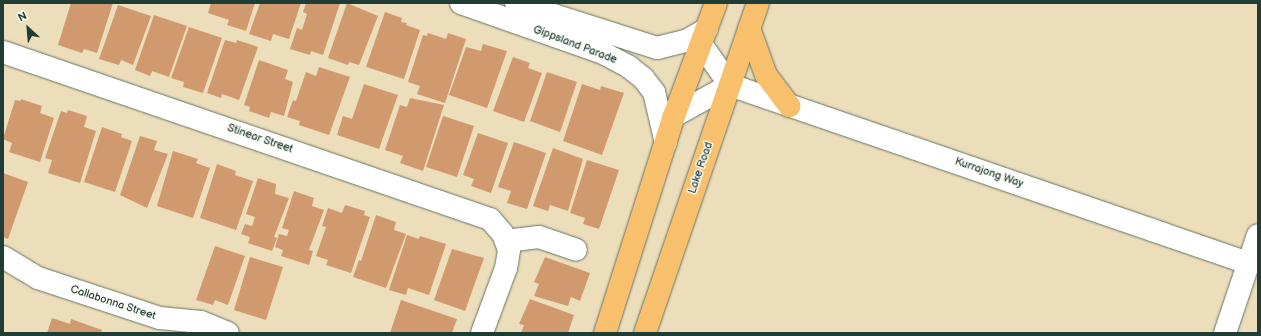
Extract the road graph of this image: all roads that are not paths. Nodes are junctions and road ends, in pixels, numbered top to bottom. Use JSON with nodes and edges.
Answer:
{"nodes":[{"id":1,"x":461,"y":3,"type":"edge"},
{"id":2,"x":516,"y":3,"type":"edge"},
{"id":3,"x":716,"y":3,"type":"edge"},
{"id":4,"x":758,"y":3,"type":"edge"},
{"id":5,"x":749,"y":28,"type":"junction"},
{"id":6,"x":704,"y":36,"type":"junction"},
{"id":7,"x":3,"y":52,"type":"edge"},
{"id":8,"x":730,"y":85,"type":"junction"},
{"id":9,"x":789,"y":106,"type":"junction"},
{"id":10,"x":674,"y":116,"type":"junction"},
{"id":11,"x":666,"y":143,"type":"junction"},
{"id":12,"x":1258,"y":235,"type":"edge"},
{"id":13,"x":506,"y":241,"type":"junction"},
{"id":14,"x":576,"y":250,"type":"dead end"},
{"id":15,"x":3,"y":257,"type":"edge"},
{"id":16,"x":1248,"y":263,"type":"junction"},
{"id":17,"x":228,"y":333,"type":"edge"},
{"id":18,"x":482,"y":333,"type":"edge"},
{"id":19,"x":605,"y":333,"type":"edge"},
{"id":20,"x":645,"y":333,"type":"edge"},
{"id":21,"x":1225,"y":333,"type":"edge"}],
"edges":[{"from":1,"to":11,"type":"street","name":"Gippsland Parade"},
{"from":2,"to":6,"type":"street","name":"Gippsland Parade"},
{"from":3,"to":6,"type":"main road"},
{"from":4,"to":5,"type":"main road","name":"Lake Road"},
{"from":5,"to":8,"type":"main road","name":"Lake Road"},
{"from":5,"to":9,"type":"main road"},
{"from":6,"to":8,"type":"street"},
{"from":6,"to":10,"type":"main road"},
{"from":7,"to":13,"type":"street","name":"Stinear Street"},
{"from":8,"to":9,"type":"street","name":"Kurrajong Way"},
{"from":8,"to":10,"type":"street"},
{"from":8,"to":20,"type":"main road","name":"Lake Road"},
{"from":9,"to":16,"type":"street","name":"Kurrajong Way"},
{"from":10,"to":11,"type":"main road"},
{"from":11,"to":19,"type":"main road"},
{"from":12,"to":16,"type":"street"},
{"from":13,"to":14,"type":"street"},
{"from":13,"to":18,"type":"street"},
{"from":15,"to":17,"type":"street","name":"Callabonna Street"},
{"from":16,"to":21,"type":"street"}]}
